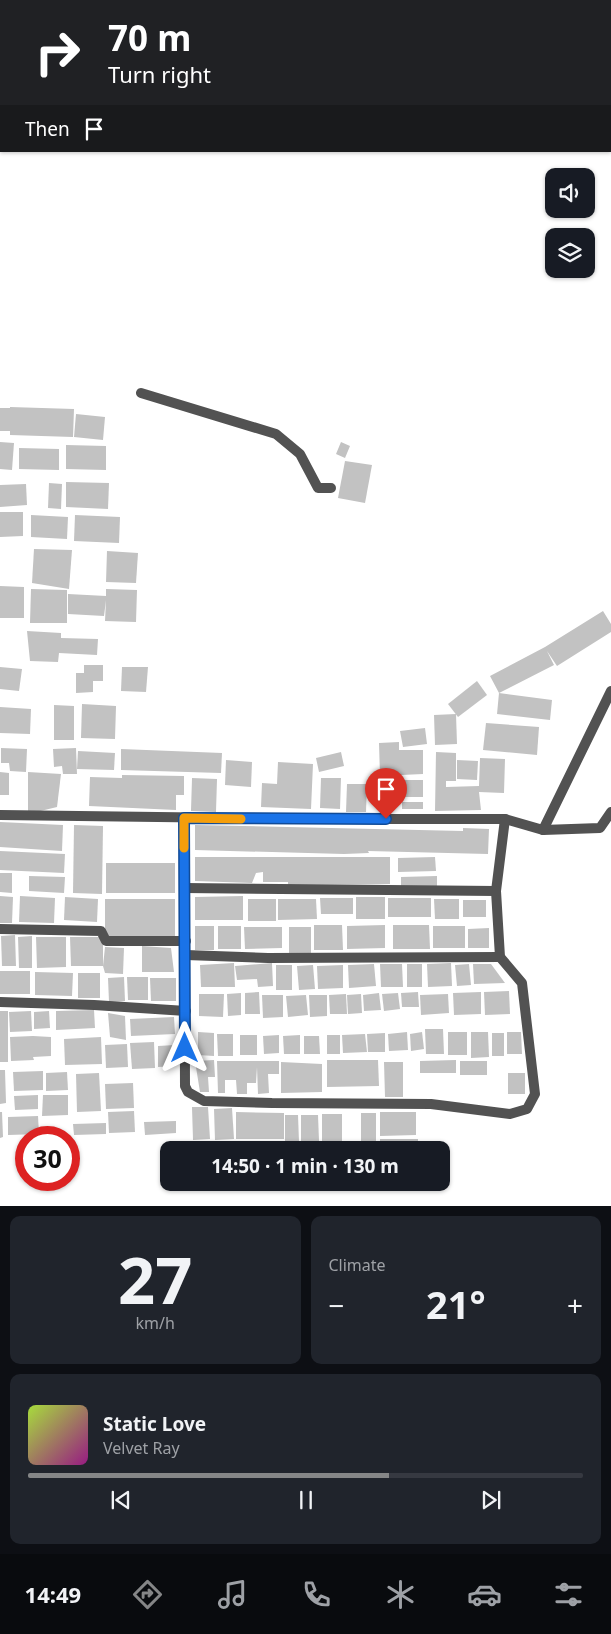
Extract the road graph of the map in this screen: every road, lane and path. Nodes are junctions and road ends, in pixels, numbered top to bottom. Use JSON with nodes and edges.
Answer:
{"nodes":[{"id":1,"x":141,"y":393,"type":"dead end"},
{"id":2,"x":331,"y":488,"type":"dead end"},
{"id":3,"x":611,"y":691,"type":"edge"},
{"id":4,"x":611,"y":812,"type":"edge"},
{"id":5,"x":0,"y":815,"type":"edge"},
{"id":6,"x":184,"y":818,"type":"junction"},
{"id":7,"x":505,"y":819,"type":"junction"},
{"id":8,"x":543,"y":830,"type":"junction"},
{"id":9,"x":184,"y":888,"type":"junction"},
{"id":10,"x":496,"y":891,"type":"junction"},
{"id":11,"x":0,"y":929,"type":"edge"},
{"id":12,"x":186,"y":941,"type":"junction"},
{"id":13,"x":186,"y":955,"type":"junction"},
{"id":14,"x":500,"y":957,"type":"junction"},
{"id":15,"x":0,"y":1002,"type":"edge"},
{"id":16,"x":186,"y":1011,"type":"junction"}],
"edges":[{"from":1,"to":2,"type":"street"},
{"from":3,"to":8,"type":"street"},
{"from":4,"to":8,"type":"street"},
{"from":5,"to":6,"type":"street"},
{"from":6,"to":7,"type":"street"},
{"from":6,"to":9,"type":"street"},
{"from":7,"to":8,"type":"street"},
{"from":7,"to":10,"type":"street"},
{"from":9,"to":10,"type":"street"},
{"from":9,"to":12,"type":"street"},
{"from":10,"to":14,"type":"street"},
{"from":11,"to":12,"type":"street"},
{"from":12,"to":13,"type":"street"},
{"from":13,"to":14,"type":"street"},
{"from":13,"to":16,"type":"street"},
{"from":14,"to":16,"type":"street"},
{"from":15,"to":16,"type":"street"}]}
